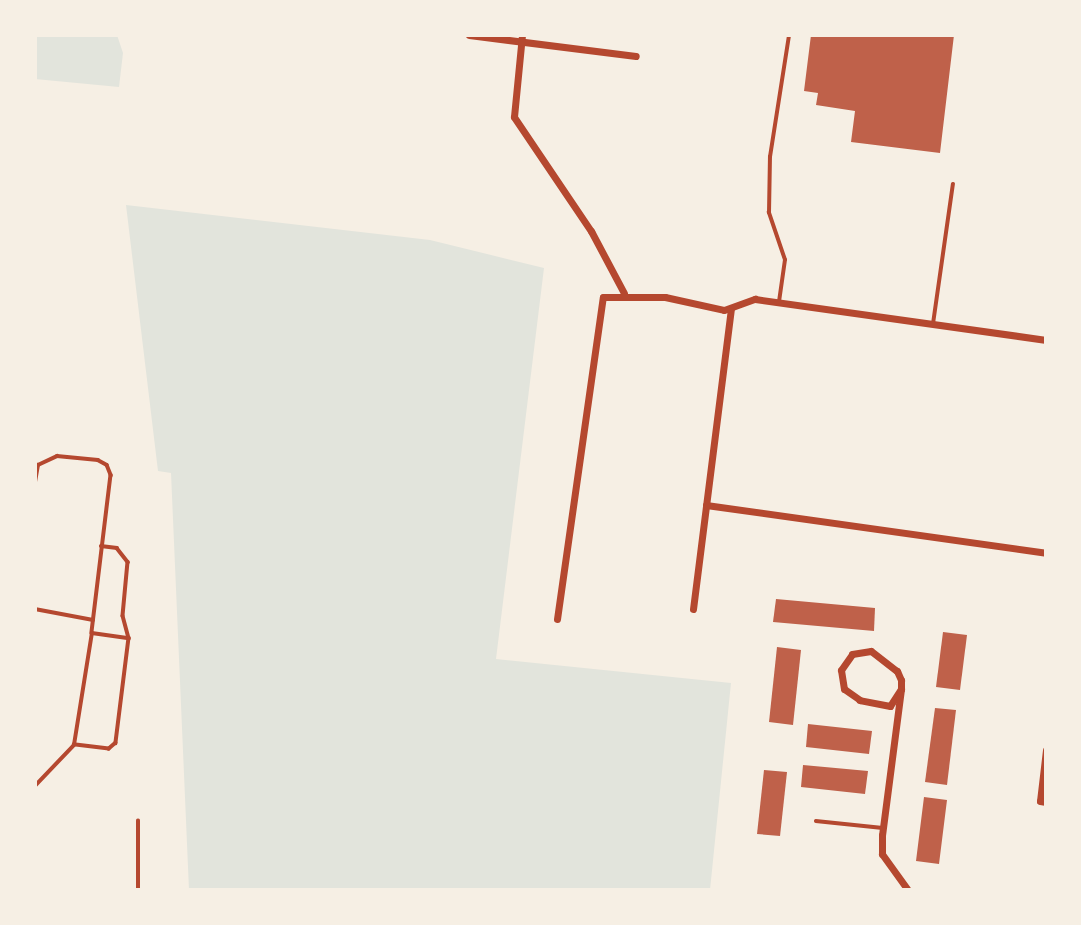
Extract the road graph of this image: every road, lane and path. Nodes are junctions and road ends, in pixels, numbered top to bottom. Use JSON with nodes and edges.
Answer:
{"nodes":[{"id":1,"x":469,"y":35,"type":"edge"},
{"id":2,"x":789,"y":35,"type":"edge"},
{"id":3,"x":522,"y":38,"type":"edge"},
{"id":4,"x":636,"y":56,"type":"dead end"},
{"id":5,"x":953,"y":184,"type":"dead end"},
{"id":6,"x":624,"y":293,"type":"junction"},
{"id":7,"x":779,"y":303,"type":"junction"},
{"id":8,"x":731,"y":307,"type":"junction"},
{"id":9,"x":933,"y":327,"type":"junction"},
{"id":10,"x":1046,"y":340,"type":"edge"},
{"id":11,"x":35,"y":482,"type":"edge"},
{"id":12,"x":706,"y":505,"type":"junction"},
{"id":13,"x":101,"y":547,"type":"junction"},
{"id":14,"x":1046,"y":553,"type":"edge"},
{"id":15,"x":35,"y":609,"type":"edge"},
{"id":16,"x":692,"y":609,"type":"dead end"},
{"id":17,"x":557,"y":619,"type":"dead end"},
{"id":18,"x":93,"y":620,"type":"junction"},
{"id":19,"x":92,"y":633,"type":"junction"},
{"id":20,"x":129,"y":638,"type":"junction"},
{"id":21,"x":901,"y":690,"type":"junction"},
{"id":22,"x":74,"y":745,"type":"junction"},
{"id":23,"x":1046,"y":750,"type":"edge"},
{"id":24,"x":35,"y":786,"type":"edge"},
{"id":25,"x":1046,"y":802,"type":"edge"},
{"id":26,"x":138,"y":821,"type":"dead end"},
{"id":27,"x":816,"y":821,"type":"dead end"},
{"id":28,"x":883,"y":828,"type":"junction"},
{"id":29,"x":138,"y":890,"type":"edge"},
{"id":30,"x":908,"y":890,"type":"edge"}],
"edges":[{"from":1,"to":3,"type":"street"},
{"from":2,"to":7,"type":"lane"},
{"from":3,"to":4,"type":"street"},
{"from":3,"to":6,"type":"street"},
{"from":5,"to":9,"type":"lane"},
{"from":6,"to":8,"type":"street"},
{"from":6,"to":17,"type":"street"},
{"from":7,"to":8,"type":"street"},
{"from":7,"to":9,"type":"street"},
{"from":8,"to":12,"type":"street"},
{"from":9,"to":10,"type":"street"},
{"from":11,"to":13,"type":"lane"},
{"from":12,"to":14,"type":"street"},
{"from":12,"to":16,"type":"street"},
{"from":13,"to":18,"type":"lane"},
{"from":13,"to":20,"type":"lane"},
{"from":15,"to":18,"type":"lane"},
{"from":18,"to":19,"type":"lane"},
{"from":19,"to":20,"type":"lane"},
{"from":19,"to":22,"type":"lane"},
{"from":20,"to":22,"type":"lane"},
{"from":21,"to":21,"type":"street"},
{"from":21,"to":28,"type":"street"},
{"from":22,"to":24,"type":"lane"},
{"from":23,"to":25,"type":"street"},
{"from":26,"to":29,"type":"lane"},
{"from":27,"to":28,"type":"lane"},
{"from":28,"to":30,"type":"street"}]}
